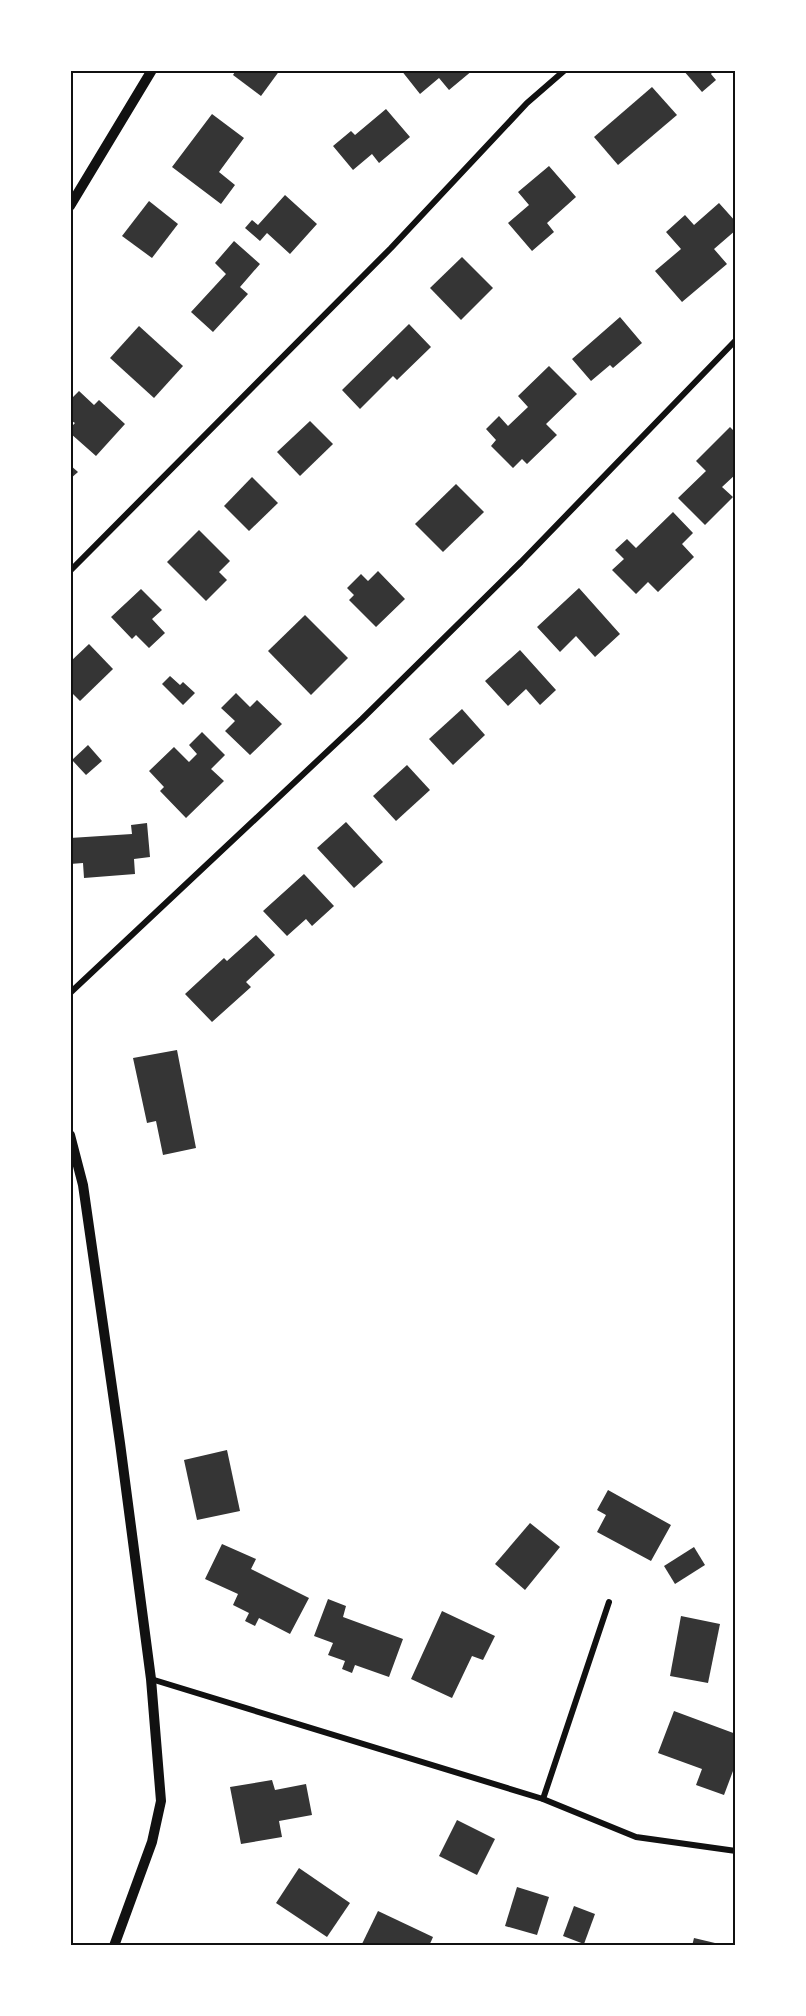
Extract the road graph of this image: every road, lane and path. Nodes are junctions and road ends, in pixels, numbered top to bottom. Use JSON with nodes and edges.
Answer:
{"nodes":[{"id":1,"x":152,"y":70,"type":"edge"},
{"id":2,"x":565,"y":70,"type":"edge"},
{"id":3,"x":70,"y":206,"type":"edge"},
{"id":4,"x":735,"y":340,"type":"edge"},
{"id":5,"x":70,"y":571,"type":"edge"},
{"id":6,"x":70,"y":993,"type":"edge"},
{"id":7,"x":70,"y":1135,"type":"edge"},
{"id":8,"x":609,"y":1602,"type":"dead end"},
{"id":9,"x":151,"y":1679,"type":"junction"},
{"id":10,"x":543,"y":1799,"type":"junction"},
{"id":11,"x":735,"y":1851,"type":"edge"},
{"id":12,"x":114,"y":1946,"type":"edge"}],
"edges":[{"from":1,"to":3,"type":"street"},
{"from":2,"to":5,"type":"street"},
{"from":4,"to":6,"type":"street"},
{"from":7,"to":9,"type":"street"},
{"from":8,"to":10,"type":"street"},
{"from":9,"to":10,"type":"street"},
{"from":9,"to":12,"type":"street"},
{"from":10,"to":11,"type":"street"}]}
